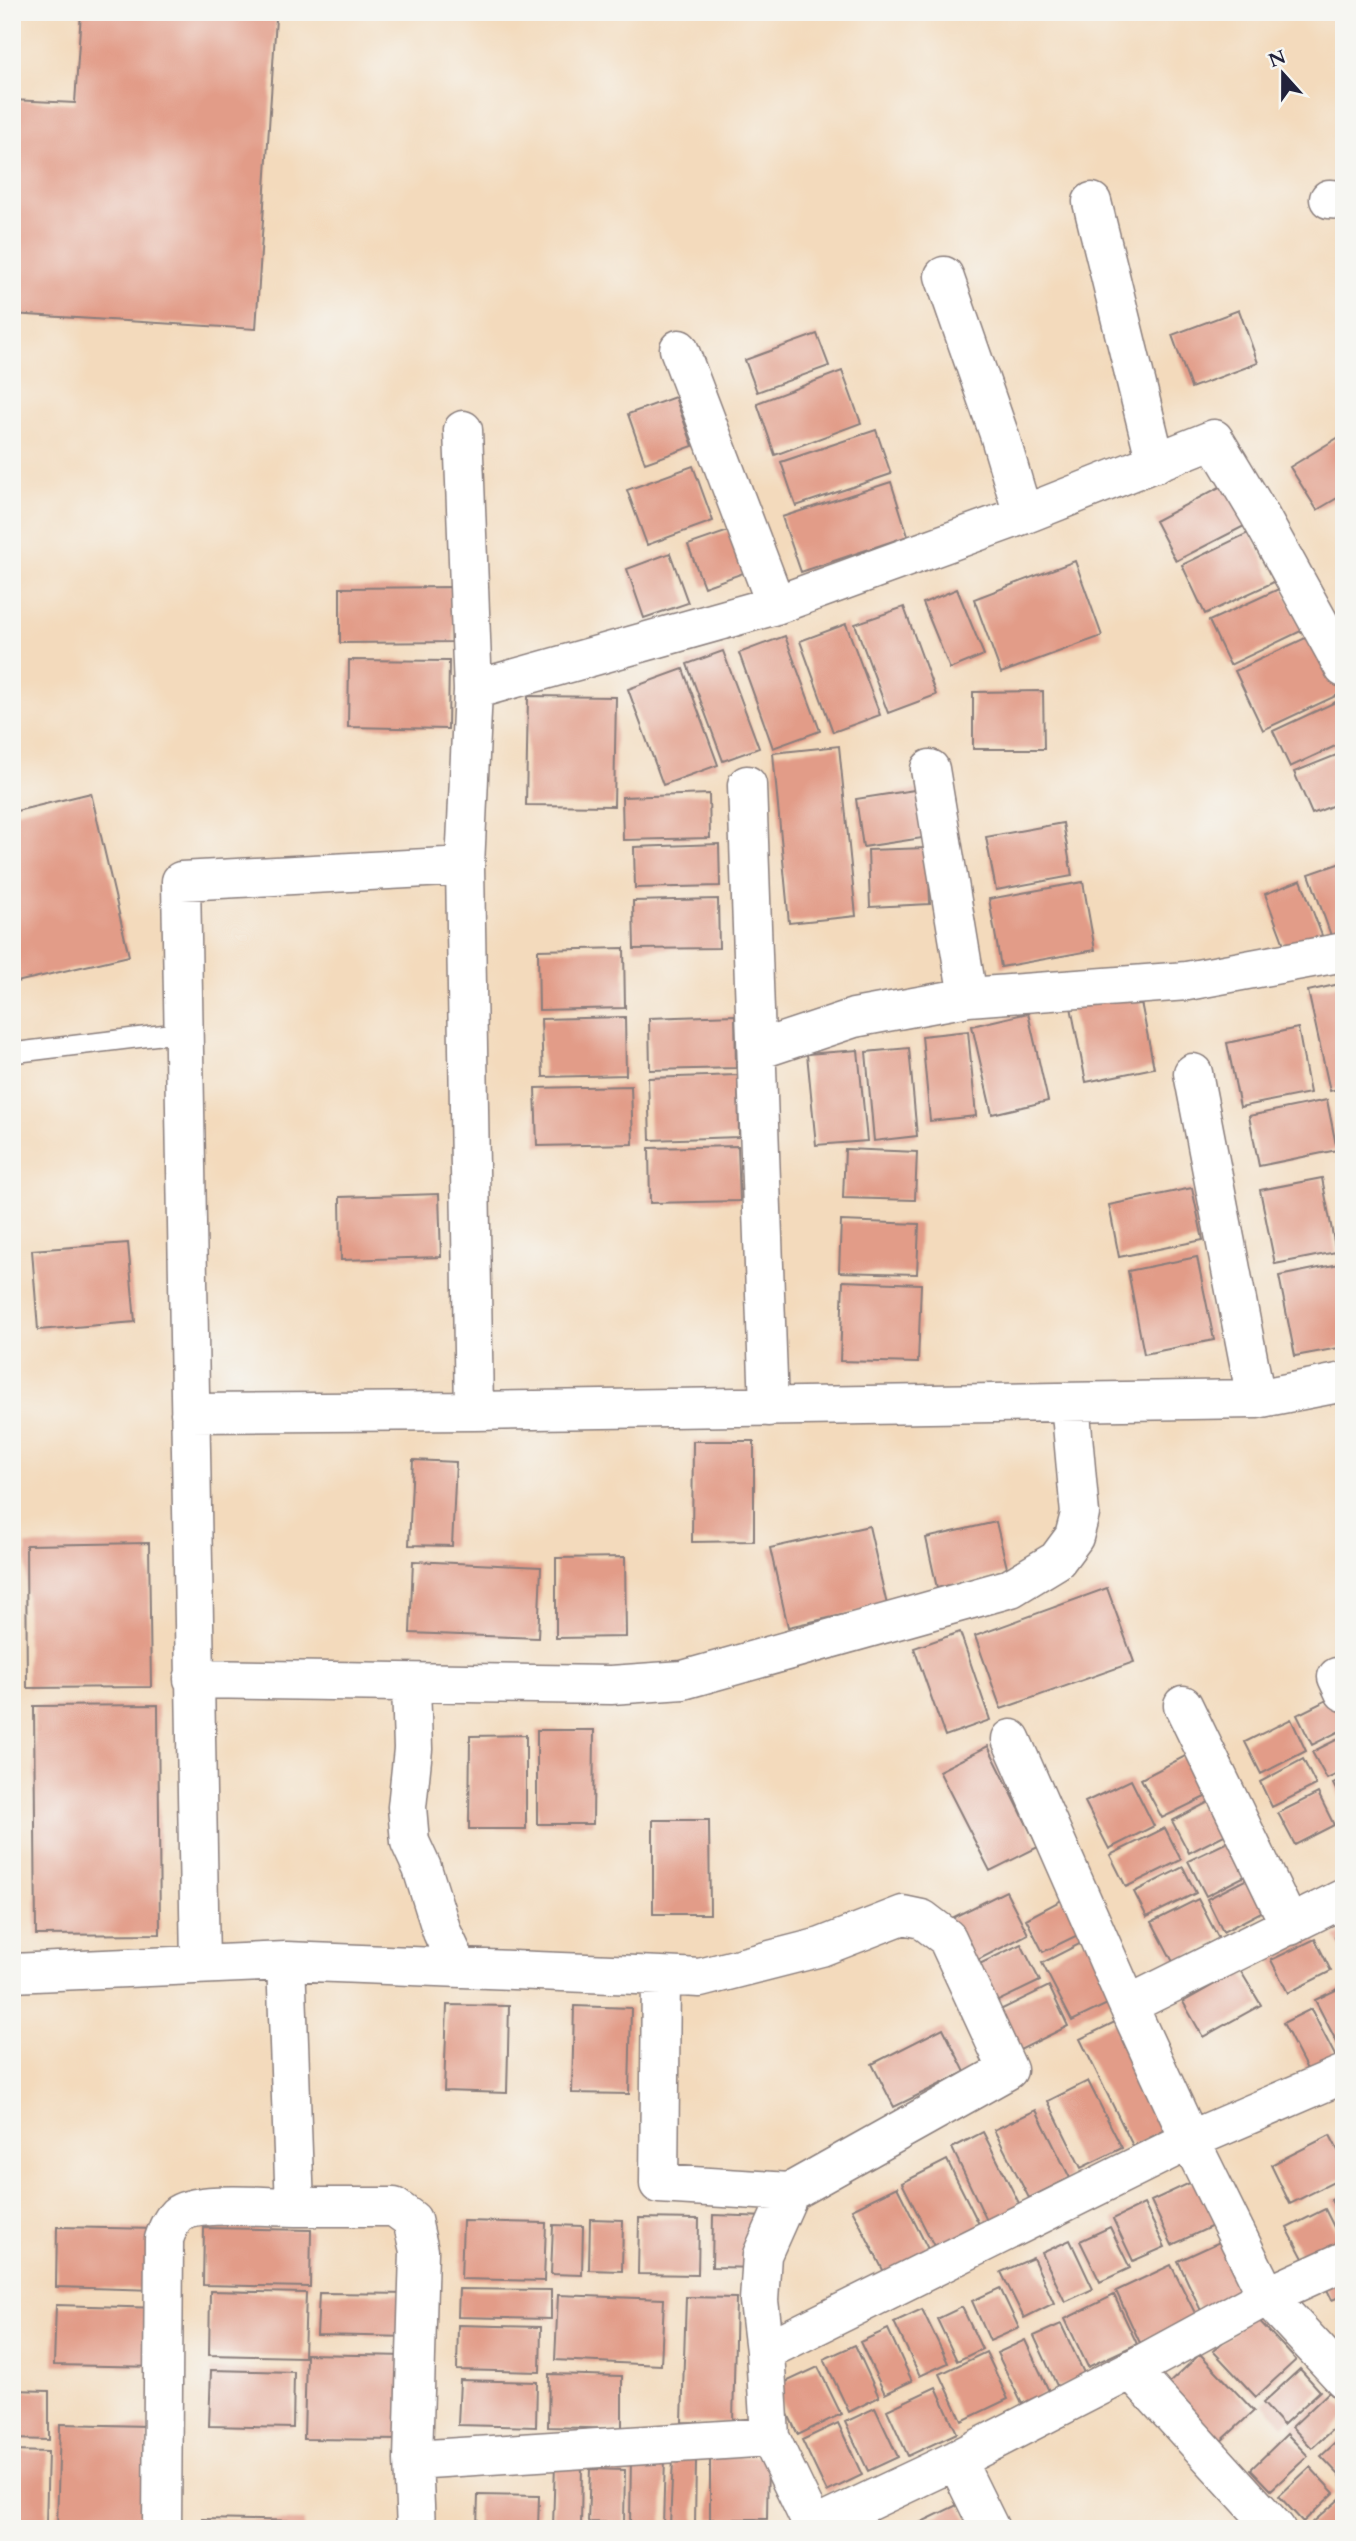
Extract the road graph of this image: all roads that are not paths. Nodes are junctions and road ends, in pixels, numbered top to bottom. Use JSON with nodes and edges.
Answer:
{"nodes":[{"id":1,"x":1092,"y":202,"type":"dead end"},
{"id":2,"x":944,"y":276,"type":"dead end"},
{"id":3,"x":679,"y":349,"type":"dead end"},
{"id":4,"x":463,"y":430,"type":"dead end"},
{"id":5,"x":1156,"y":463,"type":"junction"},
{"id":6,"x":1023,"y":515,"type":"junction"},
{"id":7,"x":776,"y":605,"type":"junction"},
{"id":8,"x":1344,"y":668,"type":"edge"},
{"id":9,"x":473,"y":690,"type":"junction"},
{"id":10,"x":930,"y":769,"type":"dead end"},
{"id":11,"x":747,"y":785,"type":"dead end"},
{"id":12,"x":465,"y":866,"type":"junction"},
{"id":13,"x":1344,"y":952,"type":"edge"},
{"id":14,"x":968,"y":997,"type":"junction"},
{"id":15,"x":184,"y":1032,"type":"junction"},
{"id":16,"x":758,"y":1050,"type":"junction"},
{"id":17,"x":12,"y":1053,"type":"edge"},
{"id":18,"x":1193,"y":1073,"type":"dead end"},
{"id":19,"x":1344,"y":1382,"type":"edge"},
{"id":20,"x":1256,"y":1399,"type":"junction"},
{"id":21,"x":1070,"y":1402,"type":"junction"},
{"id":22,"x":769,"y":1407,"type":"junction"},
{"id":23,"x":474,"y":1411,"type":"junction"},
{"id":24,"x":190,"y":1412,"type":"junction"},
{"id":25,"x":193,"y":1679,"type":"junction"},
{"id":26,"x":411,"y":1683,"type":"junction"},
{"id":27,"x":1183,"y":1705,"type":"dead end"},
{"id":28,"x":1011,"y":1738,"type":"dead end"},
{"id":29,"x":1344,"y":1898,"type":"edge"},
{"id":30,"x":1290,"y":1926,"type":"junction"},
{"id":31,"x":286,"y":1961,"type":"junction"},
{"id":32,"x":200,"y":1964,"type":"junction"},
{"id":33,"x":459,"y":1968,"type":"junction"},
{"id":34,"x":12,"y":1973,"type":"edge"},
{"id":35,"x":661,"y":1976,"type":"junction"},
{"id":36,"x":1128,"y":2005,"type":"junction"},
{"id":37,"x":1344,"y":2074,"type":"edge"},
{"id":38,"x":1190,"y":2140,"type":"junction"},
{"id":39,"x":790,"y":2192,"type":"junction"},
{"id":40,"x":295,"y":2207,"type":"junction"},
{"id":41,"x":1344,"y":2261,"type":"edge"},
{"id":42,"x":1266,"y":2296,"type":"junction"},
{"id":43,"x":765,"y":2351,"type":"junction"},
{"id":44,"x":1131,"y":2370,"type":"junction"},
{"id":45,"x":1344,"y":2379,"type":"edge"},
{"id":46,"x":770,"y":2437,"type":"junction"},
{"id":47,"x":413,"y":2460,"type":"junction"},
{"id":48,"x":956,"y":2460,"type":"junction"},
{"id":49,"x":814,"y":2528,"type":"edge"},
{"id":50,"x":162,"y":2529,"type":"edge"},
{"id":51,"x":416,"y":2529,"type":"edge"},
{"id":52,"x":989,"y":2529,"type":"edge"},
{"id":53,"x":1276,"y":2529,"type":"edge"}],
"edges":[{"from":1,"to":5,"type":"street"},
{"from":2,"to":6,"type":"street"},
{"from":3,"to":7,"type":"street"},
{"from":4,"to":9,"type":"street"},
{"from":5,"to":6,"type":"street"},
{"from":5,"to":8,"type":"street"},
{"from":6,"to":7,"type":"street"},
{"from":7,"to":9,"type":"street"},
{"from":9,"to":12,"type":"street"},
{"from":10,"to":14,"type":"street"},
{"from":11,"to":16,"type":"street"},
{"from":12,"to":15,"type":"street"},
{"from":12,"to":23,"type":"street"},
{"from":13,"to":14,"type":"street"},
{"from":14,"to":16,"type":"street"},
{"from":15,"to":17,"type":"lane"},
{"from":15,"to":24,"type":"street"},
{"from":16,"to":22,"type":"street"},
{"from":18,"to":20,"type":"street"},
{"from":19,"to":20,"type":"street"},
{"from":20,"to":21,"type":"street"},
{"from":21,"to":22,"type":"street"},
{"from":21,"to":26,"type":"street"},
{"from":22,"to":23,"type":"street"},
{"from":23,"to":24,"type":"street"},
{"from":24,"to":25,"type":"street"},
{"from":25,"to":26,"type":"street"},
{"from":25,"to":32,"type":"street"},
{"from":26,"to":33,"type":"street"},
{"from":27,"to":30,"type":"street"},
{"from":28,"to":36,"type":"street"},
{"from":29,"to":30,"type":"street"},
{"from":30,"to":36,"type":"street"},
{"from":31,"to":32,"type":"street"},
{"from":31,"to":33,"type":"street"},
{"from":31,"to":40,"type":"street"},
{"from":32,"to":34,"type":"street"},
{"from":33,"to":35,"type":"street"},
{"from":35,"to":39,"type":"street"},
{"from":35,"to":39,"type":"street"},
{"from":36,"to":38,"type":"street"},
{"from":37,"to":38,"type":"street"},
{"from":38,"to":42,"type":"street"},
{"from":38,"to":43,"type":"street"},
{"from":39,"to":43,"type":"street"},
{"from":40,"to":47,"type":"street"},
{"from":40,"to":50,"type":"street"},
{"from":41,"to":42,"type":"street"},
{"from":42,"to":44,"type":"street"},
{"from":42,"to":45,"type":"street"},
{"from":43,"to":46,"type":"street"},
{"from":44,"to":48,"type":"street"},
{"from":44,"to":53,"type":"street"},
{"from":46,"to":47,"type":"street"},
{"from":46,"to":49,"type":"street"},
{"from":47,"to":51,"type":"street"},
{"from":48,"to":49,"type":"street"},
{"from":48,"to":52,"type":"street"}]}
